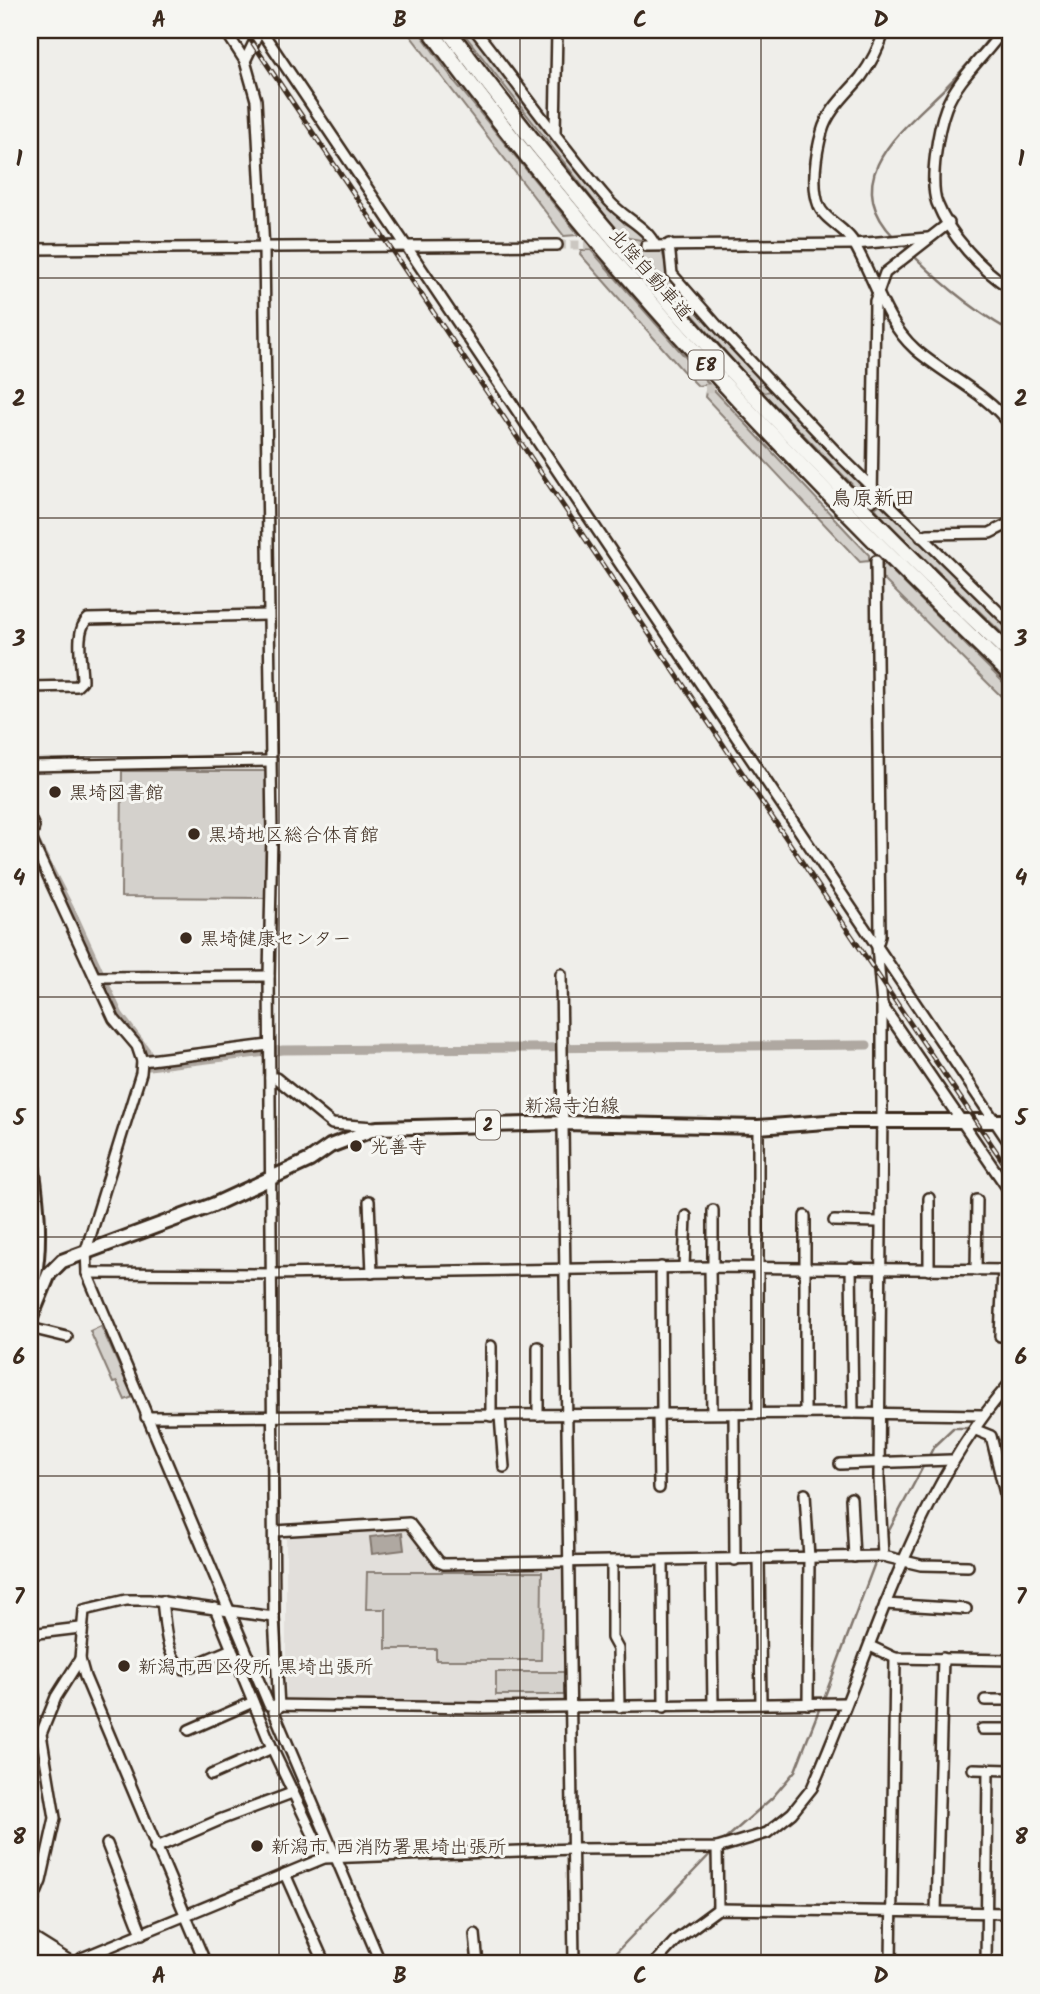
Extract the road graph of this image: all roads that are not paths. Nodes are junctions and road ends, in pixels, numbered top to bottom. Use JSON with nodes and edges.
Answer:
{"nodes":[{"id":1,"x":225,"y":30,"type":"edge"},
{"id":2,"x":261,"y":30,"type":"edge"},
{"id":3,"x":430,"y":30,"type":"edge"},
{"id":4,"x":448,"y":30,"type":"edge"},
{"id":5,"x":475,"y":30,"type":"edge"},
{"id":6,"x":557,"y":30,"type":"edge"},
{"id":7,"x":885,"y":30,"type":"edge"},
{"id":8,"x":1003,"y":30,"type":"edge"},
{"id":9,"x":245,"y":61,"type":"junction"},
{"id":10,"x":555,"y":131,"type":"junction"},
{"id":11,"x":949,"y":223,"type":"junction"},
{"id":12,"x":929,"y":238,"type":"junction"},
{"id":13,"x":557,"y":244,"type":"tunnel mouth"},
{"id":14,"x":669,"y":244,"type":"junction"},
{"id":15,"x":854,"y":244,"type":"junction"},
{"id":16,"x":407,"y":247,"type":"junction"},
{"id":17,"x":30,"y":249,"type":"edge"},
{"id":18,"x":264,"y":250,"type":"junction"},
{"id":19,"x":1010,"y":288,"type":"edge"},
{"id":20,"x":879,"y":292,"type":"junction"},
{"id":21,"x":1010,"y":425,"type":"edge"},
{"id":22,"x":874,"y":489,"type":"junction"},
{"id":23,"x":872,"y":501,"type":"dead end"},
{"id":24,"x":1010,"y":523,"type":"edge"},
{"id":25,"x":921,"y":537,"type":"junction"},
{"id":26,"x":876,"y":561,"type":"dead end"},
{"id":27,"x":267,"y":615,"type":"junction"},
{"id":28,"x":1010,"y":623,"type":"edge"},
{"id":29,"x":1010,"y":654,"type":"edge"},
{"id":30,"x":1010,"y":674,"type":"edge"},
{"id":31,"x":30,"y":687,"type":"edge"},
{"id":32,"x":269,"y":761,"type":"junction"},
{"id":33,"x":30,"y":766,"type":"edge"},
{"id":34,"x":30,"y":818,"type":"edge"},
{"id":35,"x":877,"y":946,"type":"junction"},
{"id":36,"x":561,"y":974,"type":"dead end"},
{"id":37,"x":269,"y":976,"type":"junction"},
{"id":38,"x":95,"y":977,"type":"junction"},
{"id":39,"x":882,"y":1005,"type":"junction"},
{"id":40,"x":270,"y":1045,"type":"junction"},
{"id":41,"x":142,"y":1061,"type":"junction"},
{"id":42,"x":270,"y":1078,"type":"junction"},
{"id":43,"x":882,"y":1120,"type":"junction"},
{"id":44,"x":964,"y":1121,"type":"junction"},
{"id":45,"x":995,"y":1121,"type":"junction"},
{"id":46,"x":1010,"y":1121,"type":"edge"},
{"id":47,"x":563,"y":1123,"type":"junction"},
{"id":48,"x":758,"y":1126,"type":"junction"},
{"id":49,"x":377,"y":1128,"type":"junction"},
{"id":50,"x":1010,"y":1144,"type":"edge"},
{"id":51,"x":30,"y":1150,"type":"edge"},
{"id":52,"x":270,"y":1177,"type":"junction"},
{"id":53,"x":1010,"y":1192,"type":"edge"},
{"id":54,"x":929,"y":1198,"type":"dead end"},
{"id":55,"x":977,"y":1200,"type":"dead end"},
{"id":56,"x":369,"y":1201,"type":"dead end"},
{"id":57,"x":713,"y":1210,"type":"dead end"},
{"id":58,"x":686,"y":1216,"type":"dead end"},
{"id":59,"x":805,"y":1216,"type":"dead end"},
{"id":60,"x":834,"y":1221,"type":"dead end"},
{"id":61,"x":879,"y":1222,"type":"junction"},
{"id":62,"x":86,"y":1250,"type":"junction"},
{"id":63,"x":684,"y":1267,"type":"junction"},
{"id":64,"x":712,"y":1267,"type":"junction"},
{"id":65,"x":756,"y":1267,"type":"junction"},
{"id":66,"x":851,"y":1267,"type":"junction"},
{"id":67,"x":563,"y":1268,"type":"junction"},
{"id":68,"x":661,"y":1268,"type":"junction"},
{"id":69,"x":803,"y":1268,"type":"junction"},
{"id":70,"x":879,"y":1270,"type":"junction"},
{"id":71,"x":929,"y":1270,"type":"junction"},
{"id":72,"x":976,"y":1270,"type":"junction"},
{"id":73,"x":1007,"y":1270,"type":"edge"},
{"id":74,"x":87,"y":1273,"type":"junction"},
{"id":75,"x":372,"y":1273,"type":"junction"},
{"id":76,"x":272,"y":1274,"type":"junction"},
{"id":77,"x":30,"y":1296,"type":"edge"},
{"id":78,"x":30,"y":1320,"type":"edge"},
{"id":79,"x":30,"y":1328,"type":"edge"},
{"id":80,"x":67,"y":1336,"type":"dead end"},
{"id":81,"x":1000,"y":1336,"type":"dead end"},
{"id":82,"x":491,"y":1346,"type":"dead end"},
{"id":83,"x":538,"y":1347,"type":"dead end"},
{"id":84,"x":1010,"y":1383,"type":"edge"},
{"id":85,"x":853,"y":1412,"type":"junction"},
{"id":86,"x":712,"y":1413,"type":"junction"},
{"id":87,"x":805,"y":1413,"type":"junction"},
{"id":88,"x":880,"y":1413,"type":"junction"},
{"id":89,"x":565,"y":1414,"type":"junction"},
{"id":90,"x":660,"y":1414,"type":"junction"},
{"id":91,"x":734,"y":1414,"type":"junction"},
{"id":92,"x":758,"y":1414,"type":"junction"},
{"id":93,"x":538,"y":1415,"type":"junction"},
{"id":94,"x":982,"y":1415,"type":"junction"},
{"id":95,"x":495,"y":1416,"type":"junction"},
{"id":96,"x":146,"y":1417,"type":"junction"},
{"id":97,"x":274,"y":1418,"type":"junction"},
{"id":98,"x":976,"y":1430,"type":"junction"},
{"id":99,"x":951,"y":1460,"type":"junction"},
{"id":100,"x":880,"y":1463,"type":"junction"},
{"id":101,"x":840,"y":1464,"type":"dead end"},
{"id":102,"x":504,"y":1467,"type":"dead end"},
{"id":103,"x":659,"y":1488,"type":"dead end"},
{"id":104,"x":805,"y":1494,"type":"dead end"},
{"id":105,"x":851,"y":1498,"type":"dead end"},
{"id":106,"x":1010,"y":1514,"type":"edge"},
{"id":107,"x":275,"y":1531,"type":"junction"},
{"id":108,"x":883,"y":1556,"type":"junction"},
{"id":109,"x":854,"y":1557,"type":"junction"},
{"id":110,"x":809,"y":1558,"type":"junction"},
{"id":111,"x":760,"y":1559,"type":"junction"},
{"id":112,"x":735,"y":1560,"type":"junction"},
{"id":113,"x":906,"y":1560,"type":"junction"},
{"id":114,"x":663,"y":1561,"type":"junction"},
{"id":115,"x":710,"y":1561,"type":"junction"},
{"id":116,"x":567,"y":1563,"type":"junction"},
{"id":117,"x":612,"y":1563,"type":"junction"},
{"id":118,"x":968,"y":1566,"type":"dead end"},
{"id":119,"x":162,"y":1601,"type":"junction"},
{"id":120,"x":886,"y":1604,"type":"junction"},
{"id":121,"x":215,"y":1608,"type":"junction"},
{"id":122,"x":966,"y":1609,"type":"dead end"},
{"id":123,"x":229,"y":1611,"type":"junction"},
{"id":124,"x":274,"y":1617,"type":"junction"},
{"id":125,"x":80,"y":1628,"type":"junction"},
{"id":126,"x":30,"y":1634,"type":"edge"},
{"id":127,"x":870,"y":1646,"type":"junction"},
{"id":128,"x":232,"y":1649,"type":"junction"},
{"id":129,"x":894,"y":1658,"type":"junction"},
{"id":130,"x":943,"y":1658,"type":"junction"},
{"id":131,"x":80,"y":1659,"type":"junction"},
{"id":132,"x":1010,"y":1660,"type":"edge"},
{"id":133,"x":985,"y":1700,"type":"dead end"},
{"id":134,"x":1010,"y":1700,"type":"edge"},
{"id":135,"x":253,"y":1702,"type":"junction"},
{"id":136,"x":846,"y":1703,"type":"junction"},
{"id":137,"x":761,"y":1704,"type":"junction"},
{"id":138,"x":808,"y":1704,"type":"junction"},
{"id":139,"x":713,"y":1705,"type":"junction"},
{"id":140,"x":279,"y":1707,"type":"junction"},
{"id":141,"x":568,"y":1707,"type":"junction"},
{"id":142,"x":619,"y":1707,"type":"junction"},
{"id":143,"x":664,"y":1707,"type":"junction"},
{"id":144,"x":982,"y":1729,"type":"dead end"},
{"id":145,"x":1010,"y":1729,"type":"edge"},
{"id":146,"x":189,"y":1730,"type":"dead end"},
{"id":147,"x":272,"y":1748,"type":"junction"},
{"id":148,"x":973,"y":1769,"type":"dead end"},
{"id":149,"x":988,"y":1770,"type":"junction"},
{"id":150,"x":1010,"y":1770,"type":"edge"},
{"id":151,"x":211,"y":1775,"type":"dead end"},
{"id":152,"x":292,"y":1793,"type":"junction"},
{"id":153,"x":107,"y":1844,"type":"dead end"},
{"id":154,"x":718,"y":1848,"type":"junction"},
{"id":155,"x":155,"y":1849,"type":"junction"},
{"id":156,"x":573,"y":1849,"type":"junction"},
{"id":157,"x":336,"y":1856,"type":"junction"},
{"id":158,"x":324,"y":1858,"type":"junction"},
{"id":159,"x":285,"y":1874,"type":"junction"},
{"id":160,"x":30,"y":1908,"type":"edge"},
{"id":161,"x":718,"y":1909,"type":"junction"},
{"id":162,"x":936,"y":1911,"type":"junction"},
{"id":163,"x":892,"y":1912,"type":"junction"},
{"id":164,"x":986,"y":1913,"type":"junction"},
{"id":165,"x":1010,"y":1913,"type":"edge"},
{"id":166,"x":185,"y":1916,"type":"junction"},
{"id":167,"x":142,"y":1934,"type":"junction"},
{"id":168,"x":475,"y":1934,"type":"dead end"},
{"id":169,"x":30,"y":1939,"type":"edge"},
{"id":170,"x":30,"y":1954,"type":"edge"},
{"id":171,"x":47,"y":1964,"type":"edge"},
{"id":172,"x":73,"y":1964,"type":"edge"},
{"id":173,"x":206,"y":1964,"type":"edge"},
{"id":174,"x":325,"y":1964,"type":"edge"},
{"id":175,"x":381,"y":1964,"type":"edge"},
{"id":176,"x":478,"y":1964,"type":"edge"},
{"id":177,"x":574,"y":1964,"type":"edge"},
{"id":178,"x":654,"y":1964,"type":"edge"},
{"id":179,"x":891,"y":1964,"type":"edge"},
{"id":180,"x":986,"y":1964,"type":"edge"}],
"edges":[{"from":1,"to":9,"type":"street"},
{"from":2,"to":9,"type":"street"},
{"from":2,"to":16,"type":"street"},
{"from":3,"to":30,"type":"highway","name":"北陸自動車道","number":"E8"},
{"from":4,"to":29,"type":"highway","name":"北陸自動車道","number":"E8"},
{"from":5,"to":10,"type":"street"},
{"from":6,"to":10,"type":"street"},
{"from":7,"to":15,"type":"street"},
{"from":8,"to":11,"type":"street"},
{"from":9,"to":18,"type":"street"},
{"from":10,"to":14,"type":"street"},
{"from":11,"to":12,"type":"street"},
{"from":11,"to":19,"type":"street"},
{"from":12,"to":15,"type":"street"},
{"from":12,"to":20,"type":"street"},
{"from":13,"to":16,"type":"street"},
{"from":14,"to":15,"type":"street"},
{"from":14,"to":22,"type":"street"},
{"from":15,"to":20,"type":"street"},
{"from":16,"to":18,"type":"street"},
{"from":16,"to":35,"type":"street"},
{"from":17,"to":18,"type":"street"},
{"from":18,"to":27,"type":"street"},
{"from":20,"to":21,"type":"street"},
{"from":20,"to":22,"type":"street"},
{"from":22,"to":23,"type":"street"},
{"from":22,"to":25,"type":"street"},
{"from":24,"to":25,"type":"street"},
{"from":25,"to":28,"type":"street"},
{"from":26,"to":35,"type":"street"},
{"from":27,"to":31,"type":"street"},
{"from":27,"to":32,"type":"street"},
{"from":32,"to":33,"type":"street"},
{"from":32,"to":37,"type":"street"},
{"from":34,"to":38,"type":"street"},
{"from":35,"to":39,"type":"street"},
{"from":35,"to":45,"type":"street"},
{"from":36,"to":47,"type":"street"},
{"from":37,"to":38,"type":"street"},
{"from":37,"to":40,"type":"street"},
{"from":38,"to":41,"type":"street"},
{"from":39,"to":43,"type":"street"},
{"from":39,"to":44,"type":"street"},
{"from":40,"to":41,"type":"street"},
{"from":40,"to":42,"type":"street"},
{"from":41,"to":62,"type":"street"},
{"from":42,"to":49,"type":"street"},
{"from":42,"to":52,"type":"street"},
{"from":43,"to":44,"type":"main road","name":"新潟寺泊線","number":"2"},
{"from":43,"to":48,"type":"main road","name":"新潟寺泊線","number":"2"},
{"from":43,"to":61,"type":"street"},
{"from":44,"to":45,"type":"main road","name":"新潟寺泊線","number":"2"},
{"from":44,"to":53,"type":"street"},
{"from":45,"to":46,"type":"main road","name":"新潟寺泊線","number":"2"},
{"from":45,"to":50,"type":"street"},
{"from":47,"to":48,"type":"main road","name":"新潟寺泊線","number":"2"},
{"from":47,"to":49,"type":"main road","name":"新潟寺泊線","number":"2"},
{"from":47,"to":67,"type":"street"},
{"from":48,"to":65,"type":"street"},
{"from":49,"to":52,"type":"main road","name":"新潟寺泊線","number":"2"},
{"from":51,"to":77,"type":"main road"},
{"from":52,"to":62,"type":"main road","name":"新潟寺泊線","number":"2"},
{"from":52,"to":76,"type":"street"},
{"from":54,"to":71,"type":"street"},
{"from":55,"to":72,"type":"street"},
{"from":56,"to":75,"type":"street"},
{"from":57,"to":64,"type":"street"},
{"from":58,"to":63,"type":"street"},
{"from":59,"to":69,"type":"street"},
{"from":60,"to":61,"type":"street"},
{"from":61,"to":70,"type":"street"},
{"from":62,"to":74,"type":"street"},
{"from":62,"to":78,"type":"main road","name":"新潟寺泊線","number":"2"},
{"from":63,"to":64,"type":"street"},
{"from":63,"to":68,"type":"street"},
{"from":64,"to":65,"type":"street"},
{"from":64,"to":86,"type":"street"},
{"from":65,"to":69,"type":"street"},
{"from":65,"to":92,"type":"street"},
{"from":66,"to":69,"type":"street"},
{"from":66,"to":70,"type":"street"},
{"from":66,"to":85,"type":"street"},
{"from":67,"to":68,"type":"street"},
{"from":67,"to":75,"type":"street"},
{"from":67,"to":89,"type":"street"},
{"from":68,"to":90,"type":"street"},
{"from":69,"to":87,"type":"street"},
{"from":70,"to":71,"type":"street"},
{"from":70,"to":88,"type":"street"},
{"from":71,"to":72,"type":"street"},
{"from":72,"to":73,"type":"street"},
{"from":73,"to":81,"type":"street"},
{"from":74,"to":76,"type":"street"},
{"from":74,"to":96,"type":"street"},
{"from":75,"to":76,"type":"street"},
{"from":76,"to":97,"type":"street"},
{"from":79,"to":80,"type":"street"},
{"from":82,"to":95,"type":"street"},
{"from":83,"to":93,"type":"street"},
{"from":84,"to":94,"type":"street"},
{"from":85,"to":87,"type":"street"},
{"from":85,"to":88,"type":"street"},
{"from":86,"to":90,"type":"street"},
{"from":86,"to":91,"type":"street"},
{"from":87,"to":92,"type":"street"},
{"from":88,"to":94,"type":"street"},
{"from":88,"to":100,"type":"street"},
{"from":89,"to":90,"type":"street"},
{"from":89,"to":93,"type":"street"},
{"from":89,"to":116,"type":"street"},
{"from":90,"to":103,"type":"street"},
{"from":91,"to":92,"type":"street"},
{"from":91,"to":112,"type":"street"},
{"from":93,"to":95,"type":"street"},
{"from":94,"to":98,"type":"street"},
{"from":95,"to":97,"type":"street"},
{"from":95,"to":102,"type":"street"},
{"from":96,"to":97,"type":"street"},
{"from":96,"to":123,"type":"street"},
{"from":97,"to":107,"type":"street"},
{"from":98,"to":99,"type":"street"},
{"from":98,"to":106,"type":"street"},
{"from":99,"to":100,"type":"street"},
{"from":99,"to":113,"type":"street"},
{"from":100,"to":101,"type":"street"},
{"from":100,"to":108,"type":"street"},
{"from":104,"to":110,"type":"street"},
{"from":105,"to":109,"type":"street"},
{"from":107,"to":116,"type":"street"},
{"from":107,"to":124,"type":"street"},
{"from":108,"to":109,"type":"street"},
{"from":108,"to":113,"type":"street"},
{"from":109,"to":110,"type":"street"},
{"from":110,"to":111,"type":"street"},
{"from":110,"to":138,"type":"street"},
{"from":111,"to":112,"type":"street"},
{"from":111,"to":137,"type":"street"},
{"from":112,"to":115,"type":"street"},
{"from":113,"to":118,"type":"street"},
{"from":113,"to":120,"type":"street"},
{"from":114,"to":115,"type":"street"},
{"from":114,"to":117,"type":"street"},
{"from":114,"to":143,"type":"street"},
{"from":115,"to":139,"type":"street"},
{"from":116,"to":117,"type":"street"},
{"from":116,"to":141,"type":"street"},
{"from":117,"to":142,"type":"street"},
{"from":119,"to":121,"type":"street"},
{"from":119,"to":125,"type":"street"},
{"from":119,"to":128,"type":"street"},
{"from":120,"to":122,"type":"street"},
{"from":120,"to":127,"type":"street"},
{"from":121,"to":123,"type":"street"},
{"from":121,"to":128,"type":"street"},
{"from":123,"to":124,"type":"street"},
{"from":123,"to":140,"type":"street"},
{"from":124,"to":140,"type":"street"},
{"from":125,"to":126,"type":"street"},
{"from":125,"to":131,"type":"street"},
{"from":127,"to":129,"type":"street"},
{"from":127,"to":136,"type":"street"},
{"from":128,"to":135,"type":"street"},
{"from":129,"to":130,"type":"street"},
{"from":129,"to":163,"type":"street"},
{"from":130,"to":132,"type":"street"},
{"from":130,"to":162,"type":"street"},
{"from":131,"to":155,"type":"street"},
{"from":131,"to":160,"type":"street"},
{"from":133,"to":134,"type":"street"},
{"from":135,"to":146,"type":"street"},
{"from":135,"to":147,"type":"street"},
{"from":136,"to":138,"type":"street"},
{"from":136,"to":154,"type":"street"},
{"from":137,"to":138,"type":"street"},
{"from":137,"to":139,"type":"street"},
{"from":139,"to":143,"type":"street"},
{"from":140,"to":141,"type":"street"},
{"from":140,"to":157,"type":"street"},
{"from":141,"to":142,"type":"street"},
{"from":141,"to":156,"type":"street"},
{"from":142,"to":143,"type":"street"},
{"from":144,"to":145,"type":"street"},
{"from":147,"to":151,"type":"street"},
{"from":147,"to":152,"type":"street"},
{"from":148,"to":149,"type":"street"},
{"from":149,"to":150,"type":"street"},
{"from":149,"to":164,"type":"street"},
{"from":152,"to":155,"type":"street"},
{"from":152,"to":158,"type":"street"},
{"from":153,"to":167,"type":"street"},
{"from":154,"to":156,"type":"street"},
{"from":154,"to":161,"type":"street"},
{"from":155,"to":166,"type":"street"},
{"from":156,"to":157,"type":"street"},
{"from":156,"to":177,"type":"street"},
{"from":157,"to":158,"type":"street"},
{"from":157,"to":175,"type":"street"},
{"from":158,"to":159,"type":"street"},
{"from":159,"to":166,"type":"street"},
{"from":159,"to":174,"type":"street"},
{"from":161,"to":163,"type":"street"},
{"from":161,"to":178,"type":"street"},
{"from":162,"to":163,"type":"street"},
{"from":162,"to":164,"type":"street"},
{"from":163,"to":179,"type":"street"},
{"from":164,"to":165,"type":"street"},
{"from":164,"to":180,"type":"street"},
{"from":166,"to":167,"type":"street"},
{"from":166,"to":173,"type":"street"},
{"from":167,"to":172,"type":"street"},
{"from":168,"to":176,"type":"street"},
{"from":169,"to":172,"type":"highway"},
{"from":170,"to":171,"type":"highway"}]}
